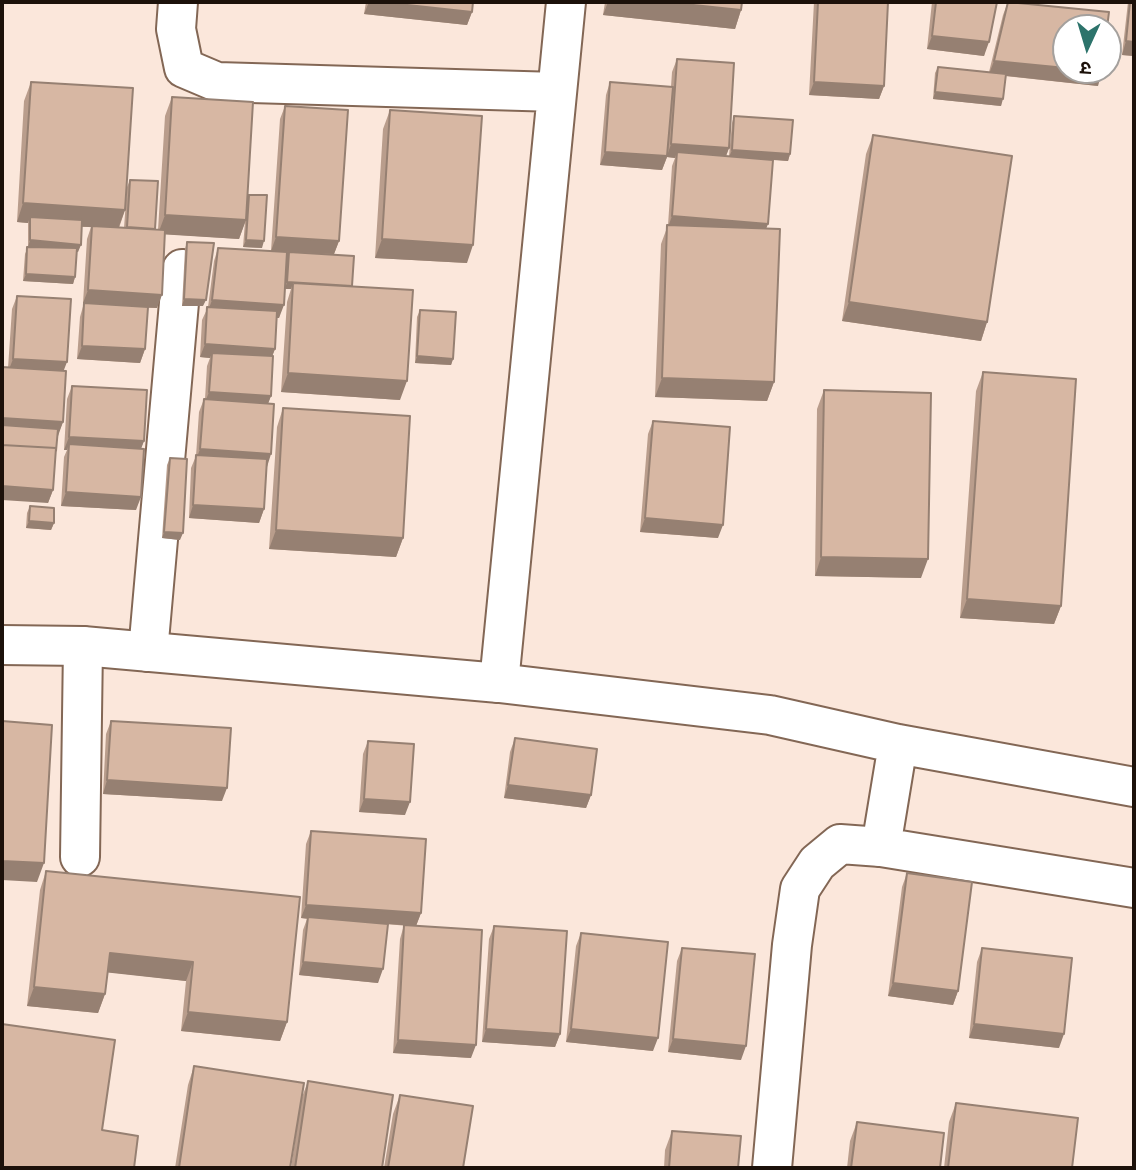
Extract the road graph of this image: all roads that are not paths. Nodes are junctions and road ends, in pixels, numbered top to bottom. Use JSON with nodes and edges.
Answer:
{"nodes":[{"id":1,"x":178,"y":2,"type":"edge"},
{"id":2,"x":566,"y":2,"type":"edge"},
{"id":3,"x":556,"y":92,"type":"junction"},
{"id":4,"x":182,"y":269,"type":"dead end"},
{"id":5,"x":2,"y":645,"type":"edge"},
{"id":6,"x":83,"y":646,"type":"junction"},
{"id":7,"x":148,"y":652,"type":"junction"},
{"id":8,"x":499,"y":683,"type":"junction"},
{"id":9,"x":898,"y":744,"type":"junction"},
{"id":10,"x":1134,"y":787,"type":"edge"},
{"id":11,"x":881,"y":847,"type":"junction"},
{"id":12,"x":80,"y":857,"type":"dead end"},
{"id":13,"x":1134,"y":888,"type":"edge"},
{"id":14,"x":772,"y":1168,"type":"edge"}],
"edges":[{"from":1,"to":3,"type":"street"},
{"from":2,"to":3,"type":"street"},
{"from":3,"to":8,"type":"street"},
{"from":4,"to":7,"type":"street"},
{"from":5,"to":6,"type":"street"},
{"from":6,"to":7,"type":"street"},
{"from":6,"to":12,"type":"street"},
{"from":7,"to":8,"type":"street"},
{"from":8,"to":9,"type":"street"},
{"from":9,"to":10,"type":"street"},
{"from":9,"to":11,"type":"street"},
{"from":11,"to":13,"type":"street"},
{"from":11,"to":14,"type":"street"}]}
